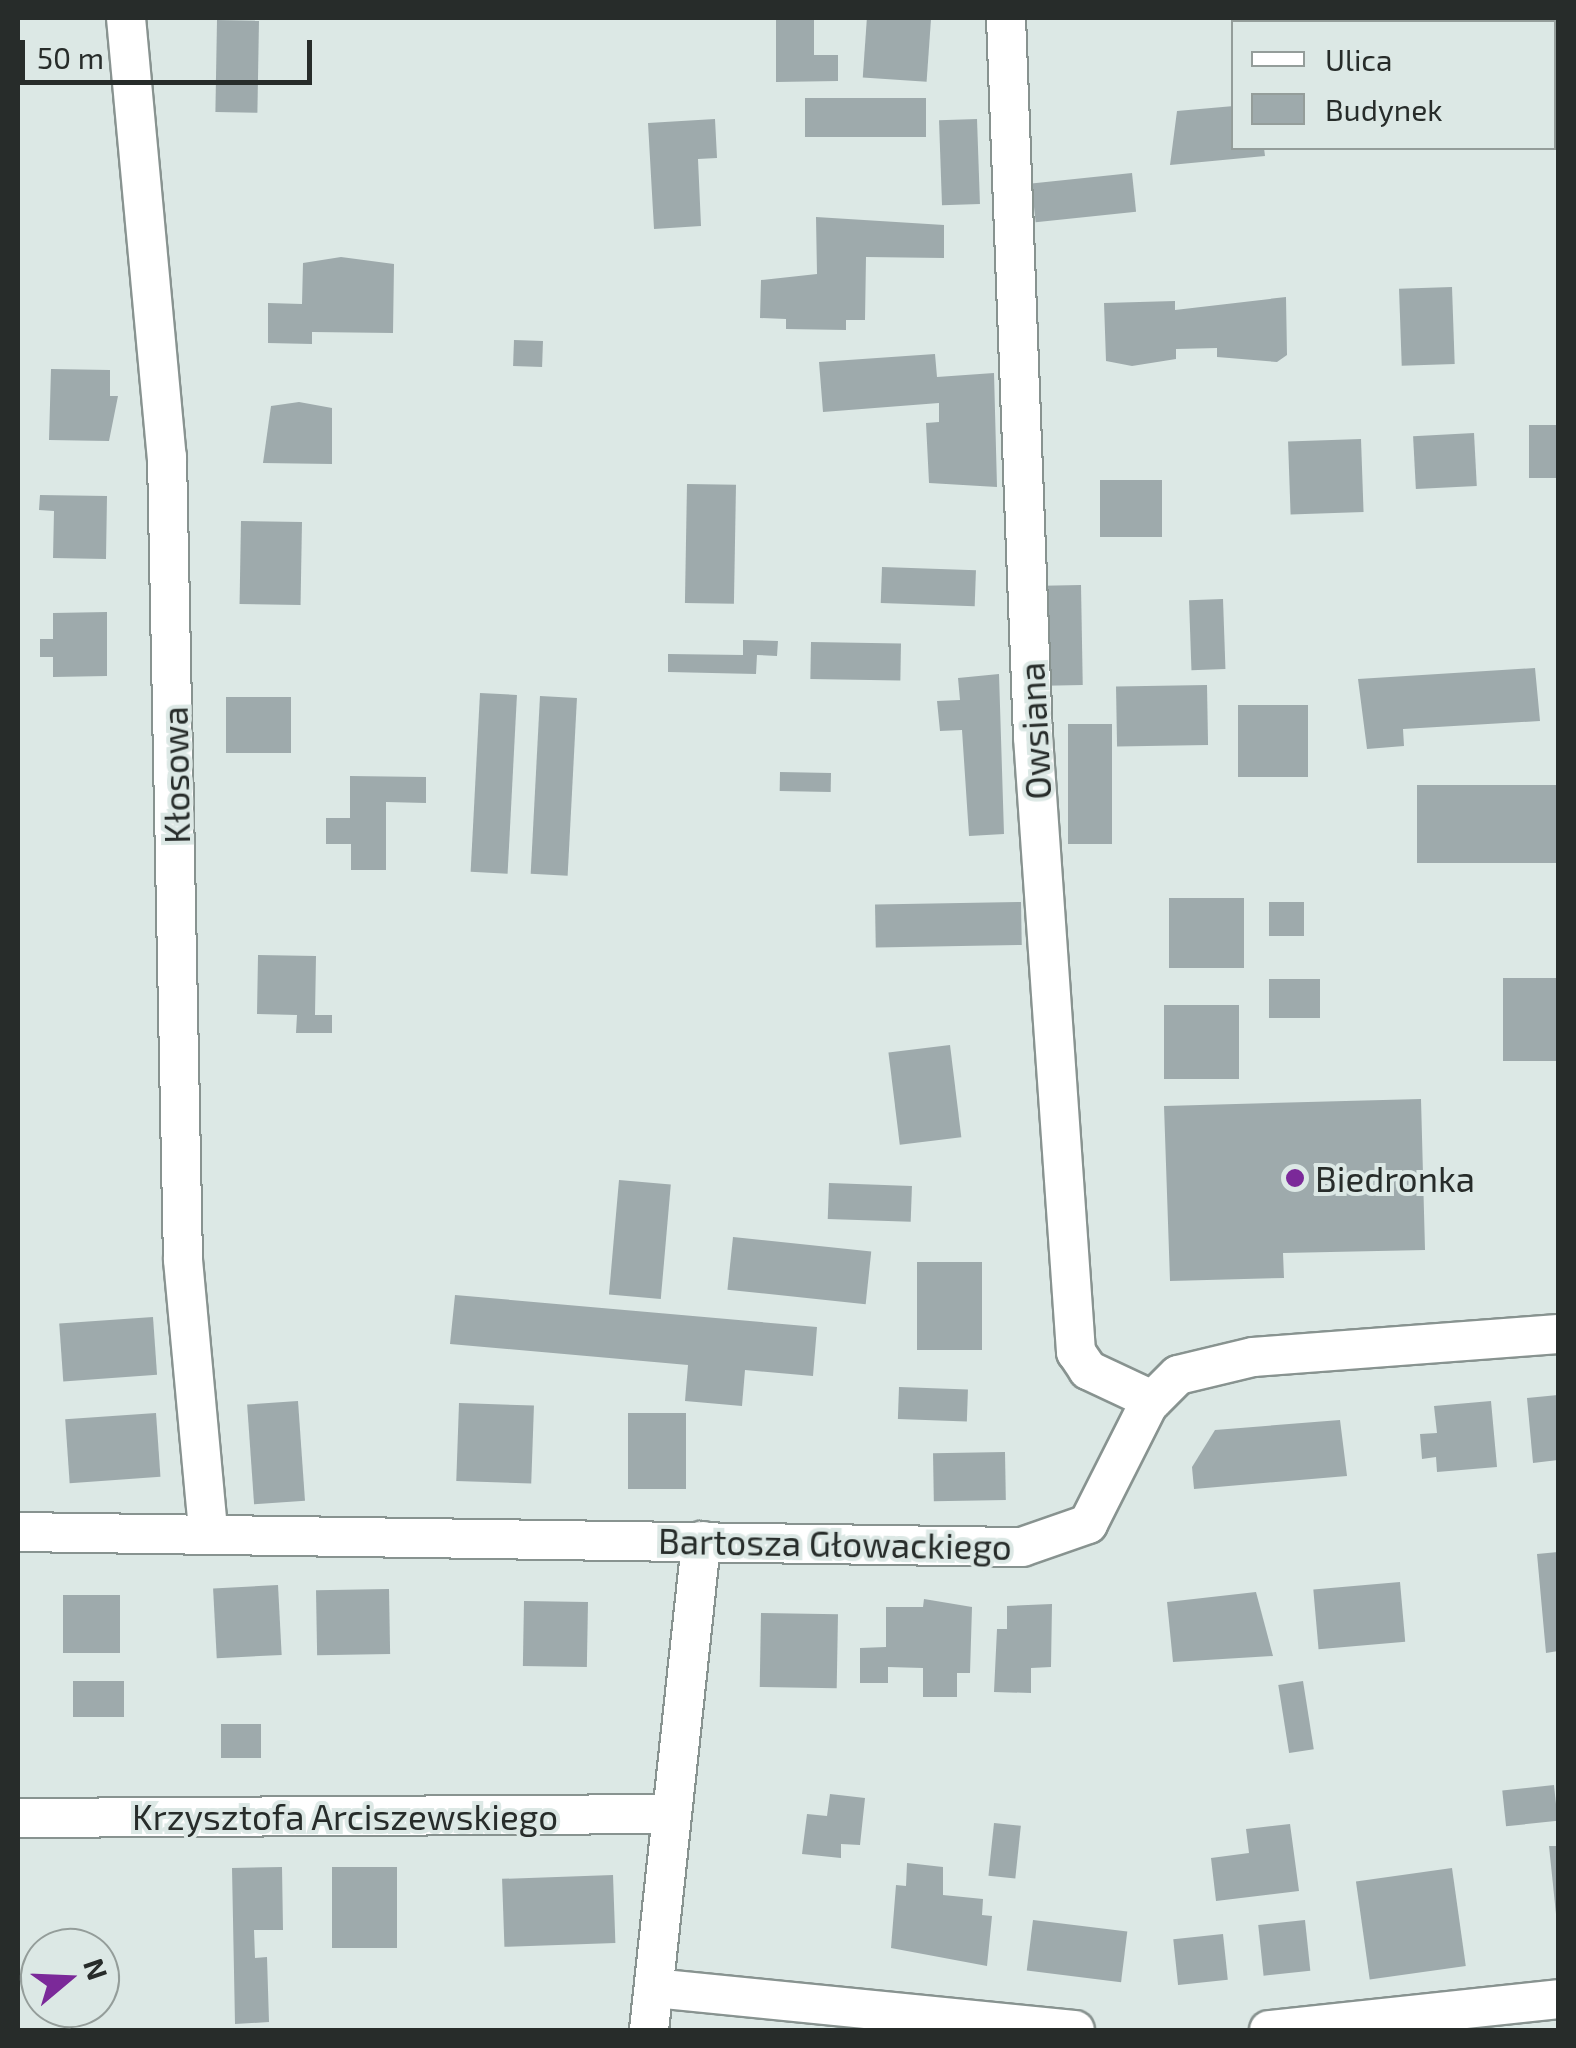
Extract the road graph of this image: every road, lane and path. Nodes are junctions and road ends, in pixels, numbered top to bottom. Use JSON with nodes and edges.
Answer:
{"nodes":[{"id":1,"x":126,"y":18,"type":"edge"},
{"id":2,"x":1006,"y":18,"type":"edge"},
{"id":3,"x":1558,"y":1334,"type":"edge"},
{"id":4,"x":1152,"y":1400,"type":"junction"},
{"id":5,"x":18,"y":1532,"type":"edge"},
{"id":6,"x":208,"y":1532,"type":"junction"},
{"id":7,"x":702,"y":1541,"type":"junction"},
{"id":8,"x":672,"y":1814,"type":"junction"},
{"id":9,"x":18,"y":1818,"type":"edge"},
{"id":10,"x":654,"y":1988,"type":"junction"},
{"id":11,"x":1558,"y":1999,"type":"edge"},
{"id":12,"x":649,"y":2030,"type":"edge"},
{"id":13,"x":1076,"y":2030,"type":"edge"},
{"id":14,"x":1269,"y":2030,"type":"edge"}],
"edges":[{"from":1,"to":6,"type":"street","name":"Kłosowa"},
{"from":2,"to":4,"type":"street","name":"Owsiana"},
{"from":3,"to":4,"type":"street","name":"Bartosza Głowackiego"},
{"from":4,"to":7,"type":"street","name":"Bartosza Głowackiego"},
{"from":5,"to":6,"type":"street","name":"Bartosza Głowackiego"},
{"from":6,"to":7,"type":"street","name":"Bartosza Głowackiego"},
{"from":7,"to":8,"type":"street"},
{"from":8,"to":9,"type":"street","name":"Krzysztofa Arciszewskiego"},
{"from":8,"to":10,"type":"street"},
{"from":10,"to":12,"type":"street"},
{"from":10,"to":13,"type":"street"},
{"from":11,"to":14,"type":"street"}]}
